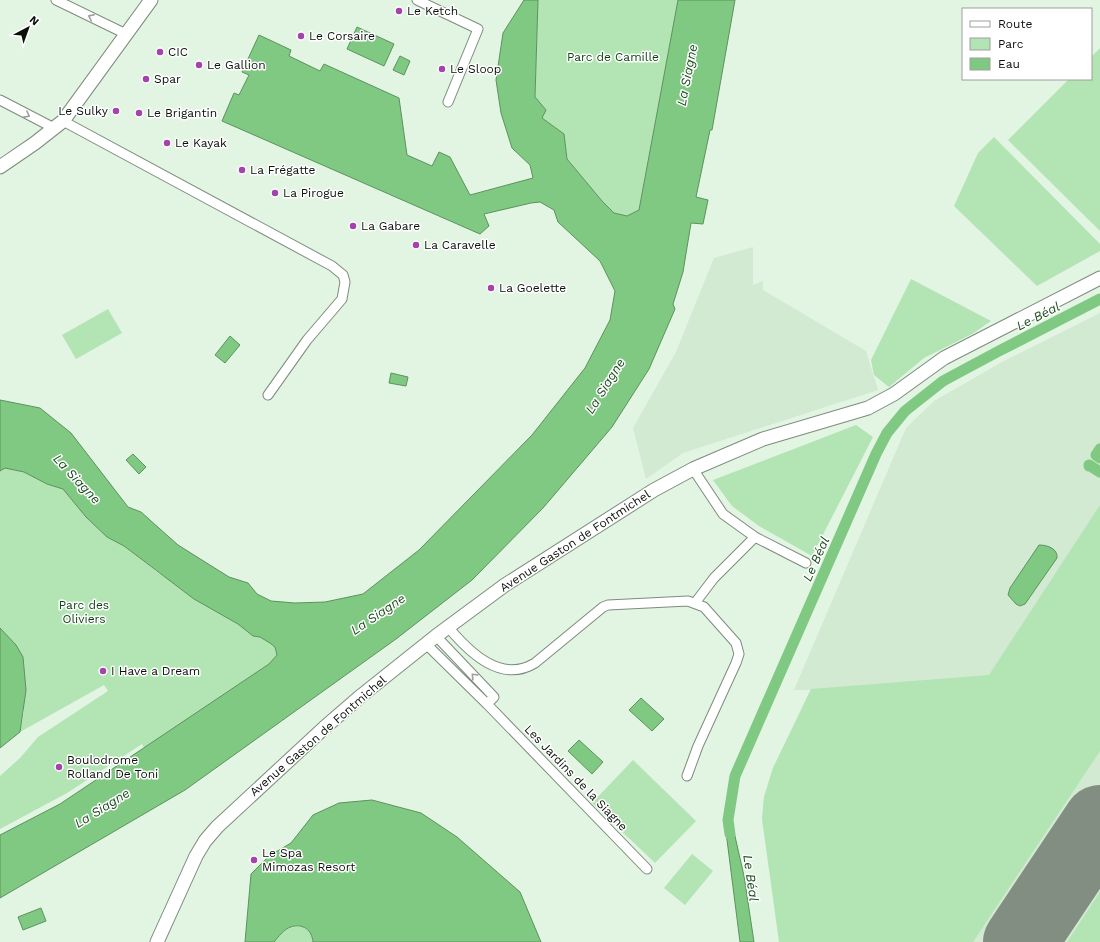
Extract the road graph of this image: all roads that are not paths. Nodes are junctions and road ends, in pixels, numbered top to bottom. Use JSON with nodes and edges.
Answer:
{"nodes":[{"id":1,"x":56,"y":0,"type":"edge"},
{"id":2,"x":151,"y":0,"type":"edge"},
{"id":3,"x":417,"y":0,"type":"edge"},
{"id":4,"x":126,"y":34,"type":"junction"},
{"id":5,"x":0,"y":100,"type":"edge"},
{"id":6,"x":448,"y":102,"type":"dead end"},
{"id":7,"x":58,"y":125,"type":"junction"},
{"id":8,"x":0,"y":167,"type":"edge"},
{"id":9,"x":1100,"y":278,"type":"edge"},
{"id":10,"x":268,"y":395,"type":"dead end"},
{"id":11,"x":693,"y":469,"type":"junction"},
{"id":12,"x":754,"y":537,"type":"junction"},
{"id":13,"x":806,"y":563,"type":"dead end"},
{"id":14,"x":695,"y":603,"type":"junction"},
{"id":15,"x":448,"y":627,"type":"junction"},
{"id":16,"x":431,"y":640,"type":"junction"},
{"id":17,"x":487,"y":704,"type":"junction"},
{"id":18,"x":687,"y":776,"type":"dead end"},
{"id":19,"x":647,"y":869,"type":"dead end"},
{"id":20,"x":157,"y":942,"type":"edge"}],
"edges":[{"from":4,"to":1,"type":"street","one_way":true},
{"from":2,"to":4,"type":"main road"},
{"from":3,"to":6,"type":"street"},
{"from":4,"to":7,"type":"main road"},
{"from":5,"to":7,"type":"street","one_way":true},
{"from":7,"to":8,"type":"main road"},
{"from":7,"to":10,"type":"street"},
{"from":9,"to":11,"type":"main road","name":"Avenue Gaston de Fontmichel"},
{"from":11,"to":12,"type":"street"},
{"from":11,"to":15,"type":"main road","name":"Avenue Gaston de Fontmichel"},
{"from":12,"to":13,"type":"street"},
{"from":12,"to":14,"type":"street"},
{"from":14,"to":15,"type":"street"},
{"from":14,"to":18,"type":"street"},
{"from":15,"to":16,"type":"main road","name":"Avenue Gaston de Fontmichel"},
{"from":16,"to":17,"type":"street","name":"Les Jardins de la Siagne"},
{"from":17,"to":16,"type":"street","one_way":true},
{"from":16,"to":20,"type":"main road","name":"Avenue Gaston de Fontmichel"},
{"from":17,"to":19,"type":"street","name":"Les Jardins de la Siagne"}]}
